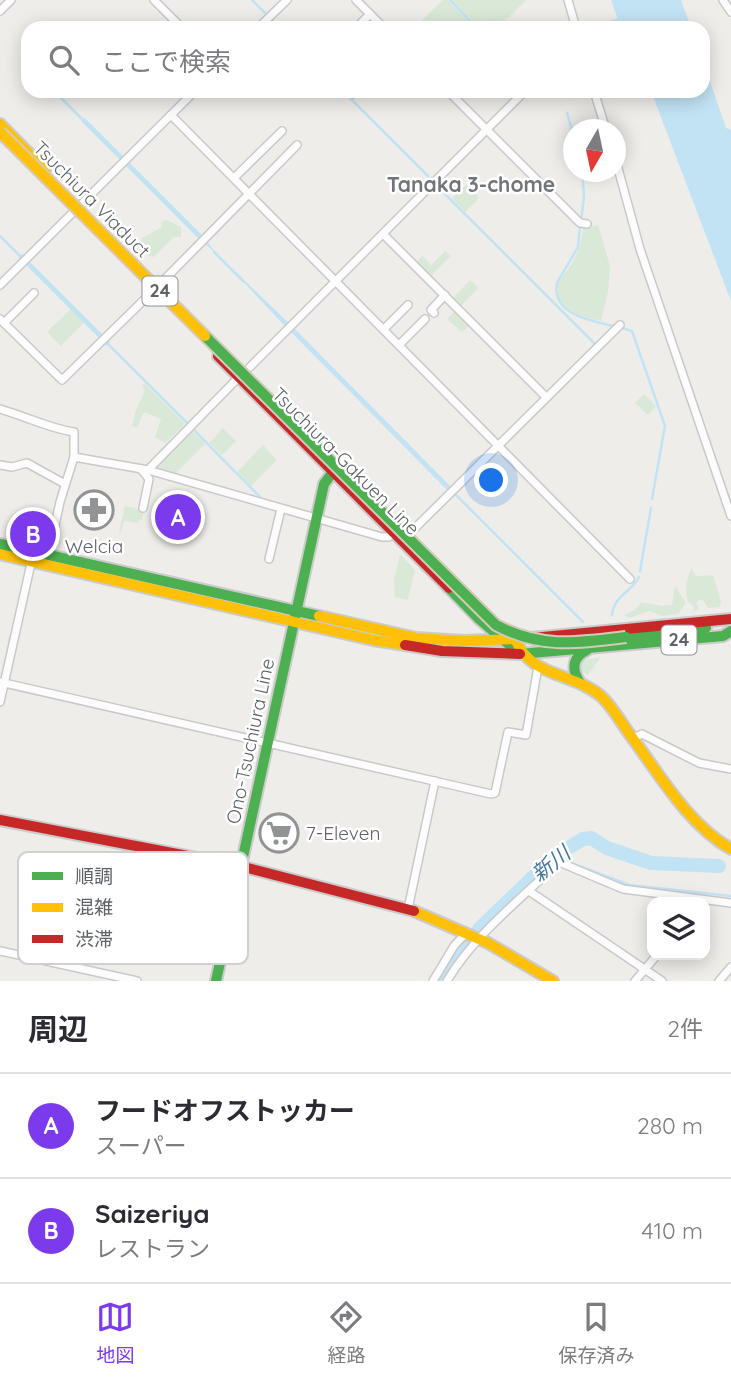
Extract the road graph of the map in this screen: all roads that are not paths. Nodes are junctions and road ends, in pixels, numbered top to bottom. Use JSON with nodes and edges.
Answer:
{"nodes":[{"id":1,"x":11,"y":0,"type":"edge"},
{"id":2,"x":154,"y":0,"type":"edge"},
{"id":3,"x":287,"y":0,"type":"edge"},
{"id":4,"x":356,"y":0,"type":"edge"},
{"id":5,"x":568,"y":0,"type":"edge"},
{"id":6,"x":723,"y":0,"type":"edge"},
{"id":7,"x":0,"y":11,"type":"edge"},
{"id":8,"x":731,"y":12,"type":"edge"},
{"id":9,"x":370,"y":14,"type":"junction"},
{"id":10,"x":175,"y":21,"type":"edge"},
{"id":11,"x":265,"y":21,"type":"edge"},
{"id":12,"x":363,"y":21,"type":"edge"},
{"id":13,"x":377,"y":21,"type":"edge"},
{"id":14,"x":574,"y":21,"type":"edge"},
{"id":15,"x":188,"y":98,"type":"edge"},
{"id":16,"x":455,"y":98,"type":"edge"},
{"id":17,"x":518,"y":98,"type":"edge"},
{"id":18,"x":596,"y":98,"type":"edge"},
{"id":19,"x":171,"y":115,"type":"junction"},
{"id":20,"x":603,"y":119,"type":"edge"},
{"id":21,"x":0,"y":124,"type":"edge"},
{"id":22,"x":486,"y":130,"type":"junction"},
{"id":23,"x":282,"y":131,"type":"dead end"},
{"id":24,"x":0,"y":132,"type":"edge"},
{"id":25,"x":0,"y":138,"type":"edge"},
{"id":26,"x":297,"y":145,"type":"dead end"},
{"id":27,"x":234,"y":178,"type":"junction"},
{"id":28,"x":621,"y":182,"type":"edge"},
{"id":29,"x":251,"y":194,"type":"junction"},
{"id":30,"x":77,"y":208,"type":"junction"},
{"id":31,"x":587,"y":224,"type":"dead end"},
{"id":32,"x":383,"y":234,"type":"junction"},
{"id":33,"x":163,"y":281,"type":"dead end"},
{"id":34,"x":336,"y":281,"type":"junction"},
{"id":35,"x":0,"y":285,"type":"edge"},
{"id":36,"x":153,"y":290,"type":"junction"},
{"id":37,"x":34,"y":293,"type":"dead end"},
{"id":38,"x":445,"y":295,"type":"junction"},
{"id":39,"x":408,"y":306,"type":"dead end"},
{"id":40,"x":434,"y":313,"type":"dead end"},
{"id":41,"x":425,"y":319,"type":"dead end"},
{"id":42,"x":2,"y":321,"type":"edge"},
{"id":43,"x":620,"y":325,"type":"dead end"},
{"id":44,"x":384,"y":330,"type":"junction"},
{"id":45,"x":399,"y":345,"type":"junction"},
{"id":46,"x":250,"y":367,"type":"dead end"},
{"id":47,"x":235,"y":381,"type":"dead end"},
{"id":48,"x":546,"y":397,"type":"junction"},
{"id":49,"x":0,"y":409,"type":"edge"},
{"id":50,"x":498,"y":446,"type":"junction"},
{"id":51,"x":74,"y":457,"type":"junction"},
{"id":52,"x":0,"y":465,"type":"edge"},
{"id":53,"x":336,"y":468,"type":"junction"},
{"id":54,"x":145,"y":470,"type":"junction"},
{"id":55,"x":65,"y":484,"type":"junction"},
{"id":56,"x":143,"y":508,"type":"dead end"},
{"id":57,"x":281,"y":509,"type":"junction"},
{"id":58,"x":731,"y":516,"type":"edge"},
{"id":59,"x":316,"y":519,"type":"junction"},
{"id":60,"x":393,"y":533,"type":"junction"},
{"id":61,"x":408,"y":534,"type":"junction"},
{"id":62,"x":0,"y":544,"type":"edge"},
{"id":63,"x":0,"y":554,"type":"edge"},
{"id":64,"x":33,"y":556,"type":"junction"},
{"id":65,"x":269,"y":559,"type":"dead end"},
{"id":66,"x":48,"y":560,"type":"junction"},
{"id":67,"x":630,"y":579,"type":"dead end"},
{"id":68,"x":297,"y":610,"type":"junction"},
{"id":69,"x":731,"y":620,"type":"edge"},
{"id":70,"x":294,"y":623,"type":"junction"},
{"id":71,"x":731,"y":625,"type":"edge"},
{"id":72,"x":731,"y":631,"type":"edge"},
{"id":73,"x":515,"y":639,"type":"junction"},
{"id":74,"x":502,"y":640,"type":"junction"},
{"id":75,"x":587,"y":650,"type":"junction"},
{"id":76,"x":520,"y":654,"type":"junction"},
{"id":77,"x":538,"y":667,"type":"junction"},
{"id":78,"x":579,"y":681,"type":"junction"},
{"id":79,"x":2,"y":683,"type":"edge"},
{"id":80,"x":0,"y":702,"type":"edge"},
{"id":81,"x":633,"y":738,"type":"junction"},
{"id":82,"x":267,"y":743,"type":"junction"},
{"id":83,"x":731,"y":769,"type":"edge"},
{"id":84,"x":435,"y":781,"type":"junction"},
{"id":85,"x":0,"y":820,"type":"edge"},
{"id":86,"x":730,"y":848,"type":"edge"},
{"id":87,"x":167,"y":852,"type":"edge"},
{"id":88,"x":243,"y":852,"type":"edge"},
{"id":89,"x":248,"y":868,"type":"edge"},
{"id":90,"x":529,"y":891,"type":"junction"},
{"id":91,"x":682,"y":897,"type":"edge"},
{"id":92,"x":710,"y":901,"type":"edge"},
{"id":93,"x":731,"y":903,"type":"edge"},
{"id":94,"x":408,"y":909,"type":"junction"},
{"id":95,"x":466,"y":933,"type":"junction"},
{"id":96,"x":478,"y":939,"type":"junction"},
{"id":97,"x":0,"y":951,"type":"edge"},
{"id":98,"x":18,"y":955,"type":"edge"},
{"id":99,"x":652,"y":960,"type":"edge"},
{"id":100,"x":59,"y":964,"type":"edge"},
{"id":101,"x":731,"y":967,"type":"edge"},
{"id":102,"x":645,"y":968,"type":"junction"},
{"id":103,"x":137,"y":981,"type":"edge"},
{"id":104,"x":433,"y":981,"type":"edge"},
{"id":105,"x":447,"y":981,"type":"edge"},
{"id":106,"x":553,"y":981,"type":"edge"},
{"id":107,"x":635,"y":981,"type":"edge"},
{"id":108,"x":662,"y":981,"type":"edge"},
{"id":109,"x":719,"y":981,"type":"edge"}],
"edges":[{"from":1,"to":7,"type":"street"},
{"from":2,"to":10,"type":"street"},
{"from":3,"to":11,"type":"street"},
{"from":4,"to":9,"type":"street"},
{"from":5,"to":14,"type":"street"},
{"from":6,"to":8,"type":"street"},
{"from":9,"to":12,"type":"street"},
{"from":9,"to":13,"type":"street"},
{"from":15,"to":19,"type":"street"},
{"from":16,"to":22,"type":"street"},
{"from":17,"to":22,"type":"street"},
{"from":18,"to":20,"type":"street"},
{"from":19,"to":27,"type":"street"},
{"from":19,"to":30,"type":"street"},
{"from":21,"to":30,"type":"main road","name":"Tsuchiura-Gakuen Line","number":"24"},
{"from":22,"to":31,"type":"street"},
{"from":22,"to":32,"type":"street"},
{"from":23,"to":27,"type":"street"},
{"from":24,"to":71,"type":"main road","name":"Tsuchiura Viaduct","number":"24","bridge":true},
{"from":25,"to":30,"type":"main road","name":"Tsuchiura-Gakuen Line","number":"24"},
{"from":26,"to":29,"type":"street"},
{"from":27,"to":29,"type":"street"},
{"from":28,"to":58,"type":"street"},
{"from":29,"to":33,"type":"street"},
{"from":29,"to":34,"type":"street"},
{"from":30,"to":35,"type":"street"},
{"from":30,"to":36,"type":"main road","name":"Tsuchiura-Gakuen Line","number":"24"},
{"from":30,"to":53,"type":"main road","name":"Tsuchiura-Gakuen Line","number":"24"},
{"from":32,"to":34,"type":"street"},
{"from":32,"to":38,"type":"street"},
{"from":34,"to":44,"type":"street"},
{"from":34,"to":46,"type":"street"},
{"from":36,"to":42,"type":"street"},
{"from":36,"to":53,"type":"main road","name":"Tsuchiura-Gakuen Line","number":"24"},
{"from":37,"to":42,"type":"street"},
{"from":38,"to":40,"type":"street"},
{"from":38,"to":48,"type":"street"},
{"from":39,"to":44,"type":"street"},
{"from":41,"to":45,"type":"street"},
{"from":43,"to":48,"type":"street"},
{"from":44,"to":45,"type":"street"},
{"from":45,"to":50,"type":"street"},
{"from":47,"to":54,"type":"street"},
{"from":48,"to":50,"type":"street"},
{"from":49,"to":51,"type":"street"},
{"from":50,"to":61,"type":"street"},
{"from":50,"to":67,"type":"street"},
{"from":51,"to":54,"type":"street"},
{"from":51,"to":55,"type":"street"},
{"from":52,"to":55,"type":"street"},
{"from":53,"to":59,"type":"main road","name":"Ono-Tsuchiura Line"},
{"from":53,"to":60,"type":"main road","name":"Tsuchiura-Gakuen Line","number":"24"},
{"from":53,"to":61,"type":"main road","name":"Tsuchiura-Gakuen Line","number":"24"},
{"from":54,"to":56,"type":"street"},
{"from":54,"to":57,"type":"street"},
{"from":55,"to":66,"type":"street"},
{"from":57,"to":59,"type":"street"},
{"from":57,"to":65,"type":"street"},
{"from":59,"to":60,"type":"street"},
{"from":59,"to":68,"type":"main road","name":"Ono-Tsuchiura Line"},
{"from":60,"to":74,"type":"main road","name":"Tsuchiura-Gakuen Line","number":"24"},
{"from":61,"to":73,"type":"main road","name":"Tsuchiura-Gakuen Line","number":"24"},
{"from":62,"to":64,"type":"main road"},
{"from":63,"to":64,"type":"main road"},
{"from":64,"to":66,"type":"main road"},
{"from":64,"to":79,"type":"street"},
{"from":66,"to":68,"type":"main road"},
{"from":66,"to":70,"type":"main road"},
{"from":68,"to":70,"type":"main road","name":"Ono-Tsuchiura Line"},
{"from":68,"to":74,"type":"main road"},
{"from":69,"to":73,"type":"main road","number":"24"},
{"from":70,"to":76,"type":"main road"},
{"from":70,"to":82,"type":"main road","name":"Ono-Tsuchiura Line"},
{"from":72,"to":75,"type":"main road","number":"24"},
{"from":73,"to":74,"type":"main road"},
{"from":73,"to":76,"type":"main road"},
{"from":74,"to":76,"type":"main road","name":"Tsuchiura-Gakuen Line","number":"24"},
{"from":75,"to":76,"type":"main road","number":"24"},
{"from":75,"to":78,"type":"main road"},
{"from":76,"to":77,"type":"main road","name":"Tsuchiura-Gakuen Line"},
{"from":77,"to":78,"type":"main road","name":"Tsuchiura-Gakuen Line"},
{"from":77,"to":84,"type":"street"},
{"from":78,"to":81,"type":"main road","name":"Tsuchiura-Gakuen Line"},
{"from":79,"to":80,"type":"street"},
{"from":79,"to":82,"type":"street"},
{"from":81,"to":83,"type":"street"},
{"from":81,"to":86,"type":"main road","name":"Tsuchiura-Gakuen Line"},
{"from":82,"to":84,"type":"street"},
{"from":82,"to":88,"type":"main road","name":"Ono-Tsuchiura Line"},
{"from":84,"to":94,"type":"street"},
{"from":85,"to":87,"type":"main road"},
{"from":89,"to":94,"type":"main road"},
{"from":90,"to":91,"type":"street"},
{"from":90,"to":96,"type":"street"},
{"from":90,"to":102,"type":"street"},
{"from":92,"to":93,"type":"street"},
{"from":94,"to":95,"type":"main road"},
{"from":95,"to":96,"type":"main road"},
{"from":95,"to":104,"type":"street"},
{"from":96,"to":105,"type":"street"},
{"from":96,"to":106,"type":"main road"},
{"from":97,"to":98,"type":"street"},
{"from":99,"to":102,"type":"street"},
{"from":100,"to":103,"type":"street"},
{"from":101,"to":109,"type":"street"},
{"from":102,"to":107,"type":"street"},
{"from":102,"to":108,"type":"street"}]}
